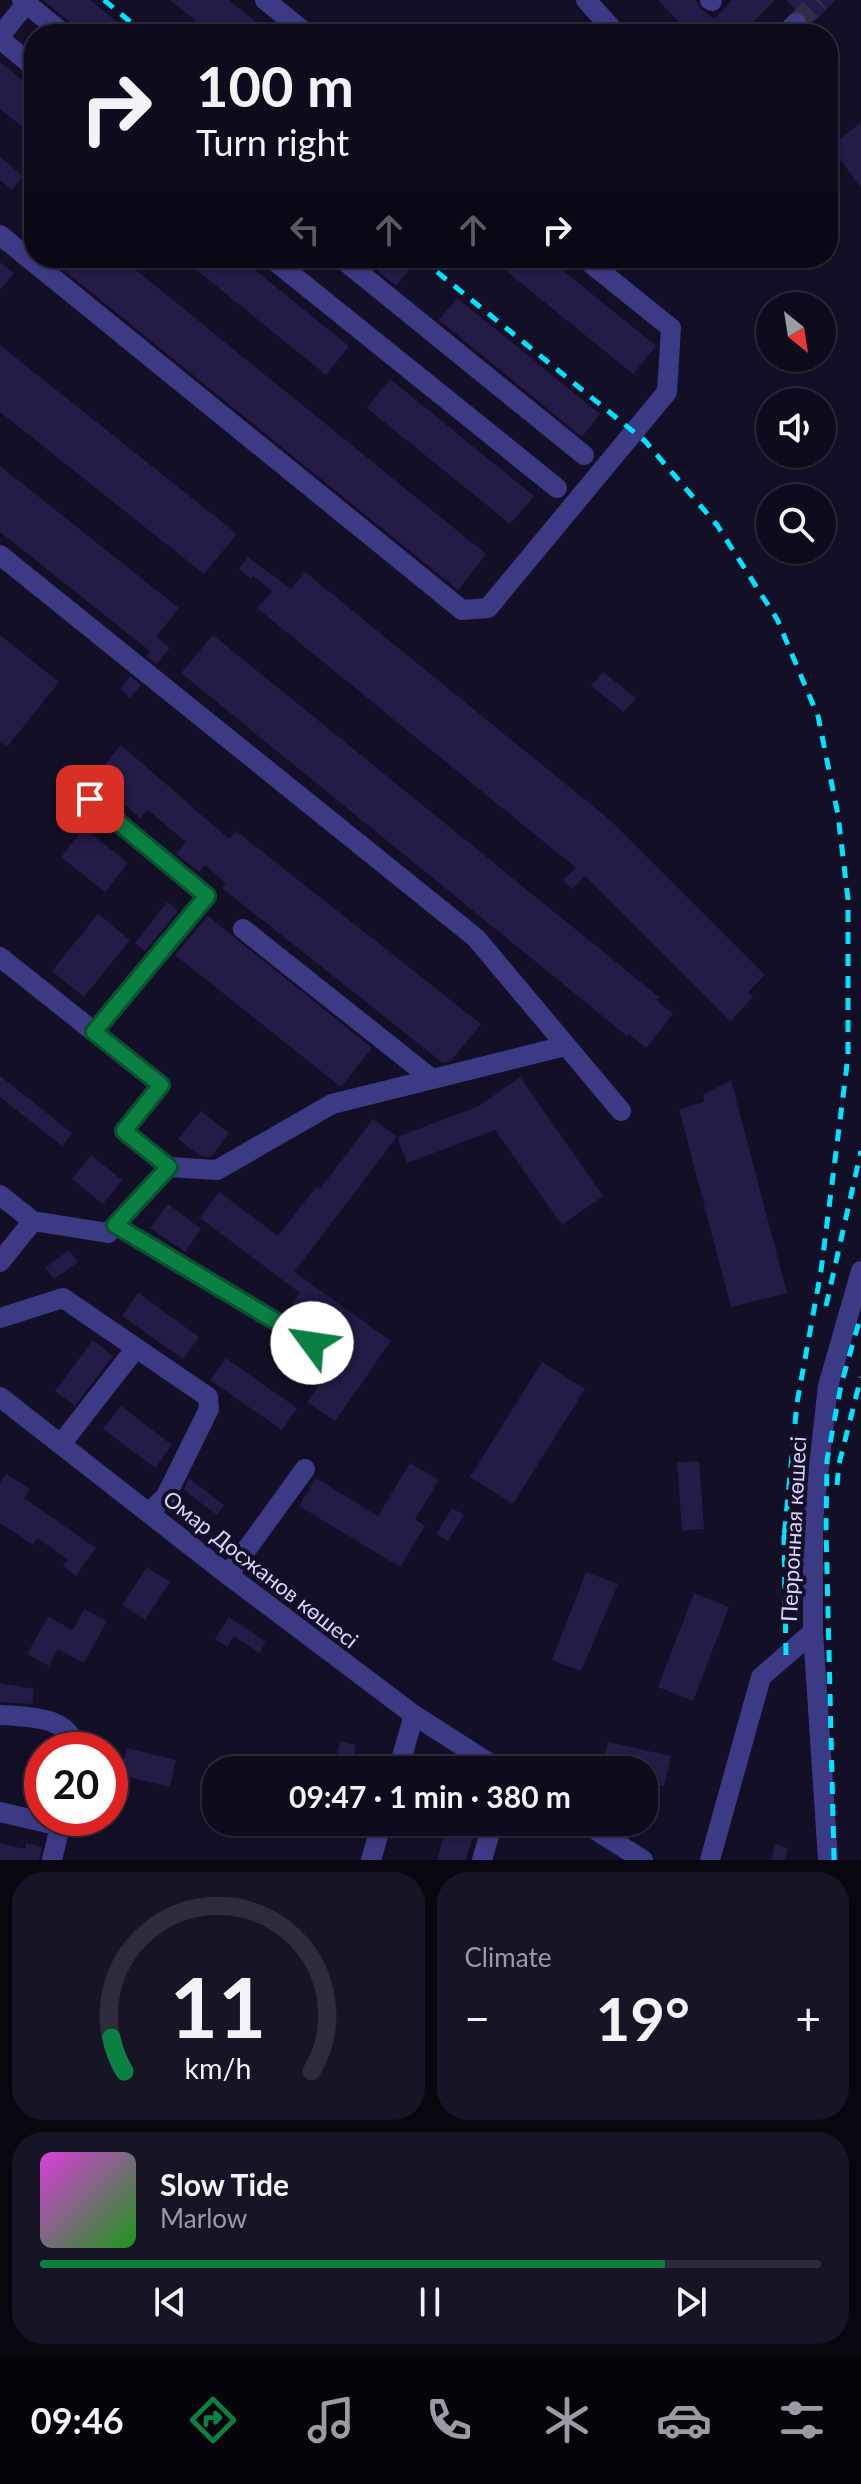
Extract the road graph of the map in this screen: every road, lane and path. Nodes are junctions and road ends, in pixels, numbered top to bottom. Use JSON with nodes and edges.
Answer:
{"nodes":[{"id":1,"x":265,"y":0,"type":"edge"},
{"id":2,"x":586,"y":0,"type":"edge"},
{"id":3,"x":26,"y":1,"type":"edge"},
{"id":4,"x":52,"y":24,"type":"edge"},
{"id":5,"x":295,"y":24,"type":"edge"},
{"id":6,"x":608,"y":24,"type":"edge"},
{"id":7,"x":0,"y":38,"type":"edge"},
{"id":8,"x":24,"y":58,"type":"edge"},
{"id":9,"x":0,"y":235,"type":"edge"},
{"id":10,"x":24,"y":254,"type":"edge"},
{"id":11,"x":41,"y":268,"type":"edge"},
{"id":12,"x":283,"y":268,"type":"edge"},
{"id":13,"x":353,"y":268,"type":"edge"},
{"id":14,"x":596,"y":268,"type":"edge"},
{"id":15,"x":584,"y":455,"type":"dead end"},
{"id":16,"x":557,"y":488,"type":"dead end"},
{"id":17,"x":0,"y":555,"type":"edge"},
{"id":18,"x":90,"y":799,"type":"dead end"},
{"id":19,"x":243,"y":929,"type":"dead end"},
{"id":20,"x":0,"y":957,"type":"edge"},
{"id":21,"x":94,"y":1032,"type":"junction"},
{"id":22,"x":565,"y":1046,"type":"junction"},
{"id":23,"x":432,"y":1079,"type":"junction"},
{"id":24,"x":621,"y":1111,"type":"dead end"},
{"id":25,"x":169,"y":1167,"type":"junction"},
{"id":26,"x":0,"y":1195,"type":"edge"},
{"id":27,"x":33,"y":1221,"type":"junction"},
{"id":28,"x":115,"y":1225,"type":"junction"},
{"id":29,"x":0,"y":1262,"type":"edge"},
{"id":30,"x":861,"y":1271,"type":"edge"},
{"id":31,"x":0,"y":1318,"type":"edge"},
{"id":32,"x":312,"y":1343,"type":"dead end"},
{"id":33,"x":136,"y":1348,"type":"junction"},
{"id":34,"x":0,"y":1397,"type":"edge"},
{"id":35,"x":61,"y":1444,"type":"junction"},
{"id":36,"x":305,"y":1469,"type":"dead end"},
{"id":37,"x":149,"y":1513,"type":"junction"},
{"id":38,"x":228,"y":1575,"type":"junction"},
{"id":39,"x":813,"y":1632,"type":"junction"},
{"id":40,"x":0,"y":1715,"type":"edge"},
{"id":41,"x":414,"y":1715,"type":"junction"},
{"id":42,"x":66,"y":1732,"type":"edge"},
{"id":43,"x":402,"y":1756,"type":"edge"},
{"id":44,"x":478,"y":1756,"type":"edge"},
{"id":45,"x":0,"y":1812,"type":"edge"},
{"id":46,"x":24,"y":1816,"type":"edge"},
{"id":47,"x":58,"y":1836,"type":"edge"},
{"id":48,"x":378,"y":1836,"type":"edge"},
{"id":49,"x":489,"y":1836,"type":"dead end"},
{"id":50,"x":598,"y":1836,"type":"edge"},
{"id":51,"x":616,"y":1852,"type":"edge"},
{"id":52,"x":52,"y":1860,"type":"edge"},
{"id":53,"x":371,"y":1860,"type":"edge"},
{"id":54,"x":482,"y":1860,"type":"edge"},
{"id":55,"x":643,"y":1860,"type":"edge"},
{"id":56,"x":710,"y":1860,"type":"edge"},
{"id":57,"x":828,"y":1860,"type":"edge"}],
"edges":[{"from":1,"to":5,"type":"street"},
{"from":2,"to":6,"type":"street"},
{"from":3,"to":4,"type":"street"},
{"from":3,"to":7,"type":"street"},
{"from":7,"to":8,"type":"street"},
{"from":9,"to":10,"type":"street"},
{"from":11,"to":14,"type":"street"},
{"from":12,"to":16,"type":"street"},
{"from":13,"to":15,"type":"street"},
{"from":17,"to":22,"type":"street"},
{"from":18,"to":21,"type":"street"},
{"from":19,"to":23,"type":"street"},
{"from":20,"to":21,"type":"street"},
{"from":21,"to":25,"type":"street"},
{"from":22,"to":23,"type":"street"},
{"from":22,"to":24,"type":"street"},
{"from":23,"to":25,"type":"street"},
{"from":25,"to":28,"type":"street"},
{"from":26,"to":27,"type":"street"},
{"from":27,"to":28,"type":"street"},
{"from":27,"to":29,"type":"street"},
{"from":28,"to":32,"type":"street"},
{"from":30,"to":39,"type":"street","name":"Перронная көшесі"},
{"from":31,"to":33,"type":"street"},
{"from":33,"to":35,"type":"street"},
{"from":33,"to":37,"type":"street"},
{"from":34,"to":35,"type":"street","name":"Омар Досжанов көшесі"},
{"from":35,"to":37,"type":"street","name":"Омар Досжанов көшесі"},
{"from":36,"to":38,"type":"street"},
{"from":37,"to":38,"type":"street","name":"Омар Досжанов көшесі"},
{"from":38,"to":41,"type":"street","name":"Омар Досжанов көшесі"},
{"from":39,"to":56,"type":"street","name":"Перронная көшесі"},
{"from":39,"to":57,"type":"street"},
{"from":40,"to":42,"type":"street"},
{"from":41,"to":43,"type":"street"},
{"from":41,"to":44,"type":"street","name":"Омар Досжанов көшесі"},
{"from":45,"to":46,"type":"street"},
{"from":47,"to":52,"type":"street"},
{"from":48,"to":53,"type":"street"},
{"from":49,"to":54,"type":"street"},
{"from":50,"to":51,"type":"street"},
{"from":51,"to":55,"type":"street"}]}
